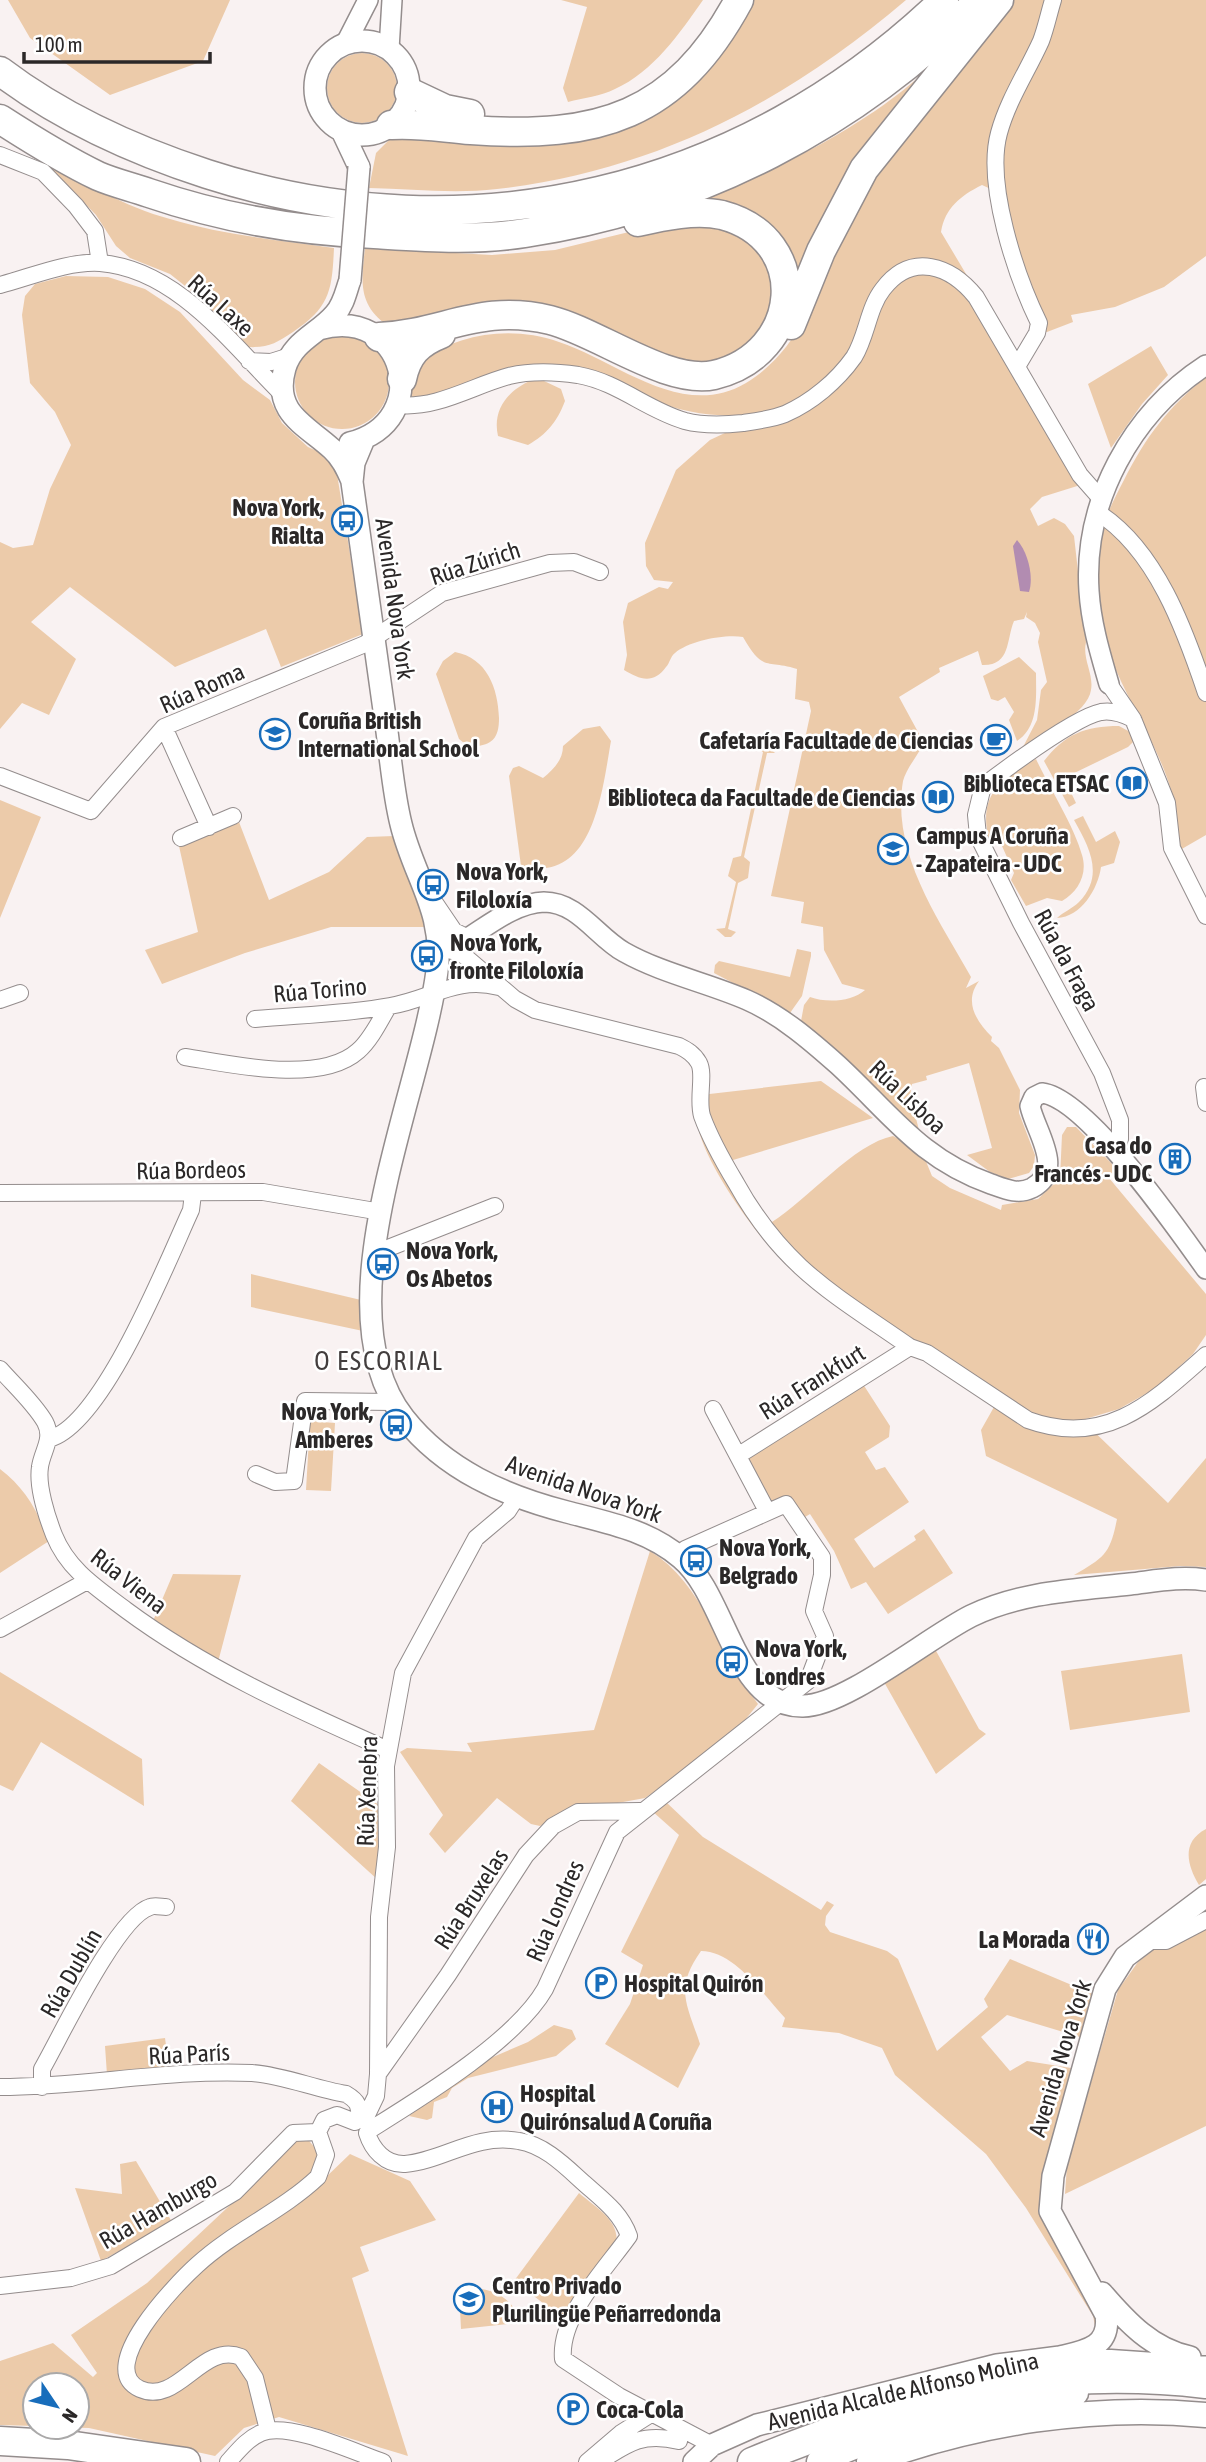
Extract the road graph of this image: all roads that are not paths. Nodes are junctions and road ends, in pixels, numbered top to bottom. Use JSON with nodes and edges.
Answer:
{"nodes":[{"id":1,"x":368,"y":0,"type":"edge"},
{"id":2,"x":392,"y":0,"type":"edge"},
{"id":3,"x":721,"y":0,"type":"edge"},
{"id":4,"x":739,"y":0,"type":"edge"},
{"id":5,"x":944,"y":0,"type":"edge"},
{"id":6,"x":979,"y":0,"type":"edge"},
{"id":7,"x":999,"y":0,"type":"edge"},
{"id":8,"x":1053,"y":0,"type":"edge"},
{"id":9,"x":925,"y":8,"type":"edge"},
{"id":10,"x":346,"y":43,"type":"junction"},
{"id":11,"x":389,"y":49,"type":"junction"},
{"id":12,"x":0,"y":71,"type":"edge"},
{"id":13,"x":409,"y":92,"type":"junction"},
{"id":14,"x":0,"y":120,"type":"edge"},
{"id":15,"x":381,"y":130,"type":"junction"},
{"id":16,"x":342,"y":131,"type":"junction"},
{"id":17,"x":0,"y":155,"type":"edge"},
{"id":18,"x":359,"y":166,"type":"junction"},
{"id":19,"x":442,"y":238,"type":"junction"},
{"id":20,"x":100,"y":263,"type":"junction"},
{"id":21,"x":350,"y":279,"type":"junction"},
{"id":22,"x":0,"y":285,"type":"edge"},
{"id":23,"x":317,"y":330,"type":"junction"},
{"id":24,"x":373,"y":333,"type":"junction"},
{"id":25,"x":290,"y":356,"type":"junction"},
{"id":26,"x":249,"y":361,"type":"junction"},
{"id":27,"x":1018,"y":365,"type":"junction"},
{"id":28,"x":1206,"y":365,"type":"edge"},
{"id":29,"x":400,"y":392,"type":"junction"},
{"id":30,"x":284,"y":396,"type":"junction"},
{"id":31,"x":318,"y":439,"type":"junction"},
{"id":32,"x":364,"y":439,"type":"junction"},
{"id":33,"x":352,"y":482,"type":"junction"},
{"id":34,"x":1100,"y":506,"type":"junction"},
{"id":35,"x":600,"y":572,"type":"dead end"},
{"id":36,"x":373,"y":639,"type":"junction"},
{"id":37,"x":1109,"y":684,"type":"junction"},
{"id":38,"x":1206,"y":693,"type":"edge"},
{"id":39,"x":1100,"y":712,"type":"junction"},
{"id":40,"x":1085,"y":720,"type":"junction"},
{"id":41,"x":1135,"y":725,"type":"junction"},
{"id":42,"x":164,"y":727,"type":"junction"},
{"id":43,"x":0,"y":776,"type":"edge"},
{"id":44,"x":233,"y":816,"type":"dead end"},
{"id":45,"x":209,"y":827,"type":"junction"},
{"id":46,"x":181,"y":838,"type":"dead end"},
{"id":47,"x":429,"y":896,"type":"junction"},
{"id":48,"x":1206,"y":916,"type":"edge"},
{"id":49,"x":437,"y":926,"type":"junction"},
{"id":50,"x":468,"y":938,"type":"junction"},
{"id":51,"x":449,"y":950,"type":"junction"},
{"id":52,"x":499,"y":987,"type":"junction"},
{"id":53,"x":19,"y":993,"type":"dead end"},
{"id":54,"x":433,"y":994,"type":"junction"},
{"id":55,"x":0,"y":1000,"type":"edge"},
{"id":56,"x":388,"y":1007,"type":"junction"},
{"id":57,"x":255,"y":1019,"type":"dead end"},
{"id":58,"x":185,"y":1057,"type":"dead end"},
{"id":59,"x":1116,"y":1151,"type":"junction"},
{"id":60,"x":0,"y":1193,"type":"edge"},
{"id":61,"x":194,"y":1194,"type":"junction"},
{"id":62,"x":495,"y":1206,"type":"dead end"},
{"id":63,"x":381,"y":1212,"type":"junction"},
{"id":64,"x":373,"y":1254,"type":"junction"},
{"id":65,"x":1206,"y":1269,"type":"edge"},
{"id":66,"x":910,"y":1347,"type":"junction"},
{"id":67,"x":1206,"y":1355,"type":"edge"},
{"id":68,"x":0,"y":1369,"type":"edge"},
{"id":69,"x":393,"y":1402,"type":"junction"},
{"id":70,"x":713,"y":1409,"type":"dead end"},
{"id":71,"x":49,"y":1439,"type":"junction"},
{"id":72,"x":739,"y":1455,"type":"junction"},
{"id":73,"x":256,"y":1474,"type":"dead end"},
{"id":74,"x":517,"y":1497,"type":"junction"},
{"id":75,"x":767,"y":1511,"type":"junction"},
{"id":76,"x":681,"y":1558,"type":"junction"},
{"id":77,"x":1206,"y":1580,"type":"edge"},
{"id":78,"x":87,"y":1581,"type":"junction"},
{"id":79,"x":0,"y":1629,"type":"edge"},
{"id":80,"x":779,"y":1703,"type":"junction"},
{"id":81,"x":387,"y":1749,"type":"junction"},
{"id":82,"x":640,"y":1811,"type":"junction"},
{"id":83,"x":1206,"y":1896,"type":"edge"},
{"id":84,"x":166,"y":1907,"type":"dead end"},
{"id":85,"x":1206,"y":1920,"type":"edge"},
{"id":86,"x":1143,"y":1941,"type":"junction"},
{"id":87,"x":378,"y":2074,"type":"junction"},
{"id":88,"x":0,"y":2087,"type":"edge"},
{"id":89,"x":42,"y":2087,"type":"junction"},
{"id":90,"x":363,"y":2125,"type":"junction"},
{"id":91,"x":318,"y":2132,"type":"junction"},
{"id":92,"x":1083,"y":2271,"type":"junction"},
{"id":93,"x":0,"y":2286,"type":"edge"},
{"id":94,"x":1060,"y":2357,"type":"junction"},
{"id":95,"x":1206,"y":2361,"type":"edge"},
{"id":96,"x":1206,"y":2367,"type":"edge"},
{"id":97,"x":1206,"y":2384,"type":"edge"},
{"id":98,"x":1206,"y":2394,"type":"edge"},
{"id":99,"x":619,"y":2396,"type":"junction"},
{"id":100,"x":651,"y":2414,"type":"junction"},
{"id":101,"x":1206,"y":2415,"type":"edge"},
{"id":102,"x":268,"y":2430,"type":"junction"},
{"id":103,"x":624,"y":2438,"type":"junction"},
{"id":104,"x":680,"y":2441,"type":"junction"},
{"id":105,"x":0,"y":2442,"type":"edge"},
{"id":106,"x":712,"y":2445,"type":"junction"},
{"id":107,"x":132,"y":2462,"type":"edge"},
{"id":108,"x":186,"y":2462,"type":"edge"},
{"id":109,"x":228,"y":2462,"type":"edge"},
{"id":110,"x":383,"y":2462,"type":"edge"},
{"id":111,"x":587,"y":2462,"type":"edge"},
{"id":112,"x":598,"y":2462,"type":"edge"},
{"id":113,"x":687,"y":2462,"type":"edge"},
{"id":114,"x":694,"y":2462,"type":"edge"},
{"id":115,"x":752,"y":2462,"type":"edge"},
{"id":116,"x":819,"y":2462,"type":"edge"},
{"id":117,"x":869,"y":2462,"type":"edge"}],
"edges":[{"from":1,"to":10,"type":"street"},
{"from":2,"to":11,"type":"street"},
{"from":3,"to":13,"type":"highway"},
{"from":4,"to":15,"type":"highway"},
{"from":5,"to":9,"type":"highway"},
{"from":6,"to":19,"type":"highway"},
{"from":7,"to":29,"type":"highway"},
{"from":8,"to":27,"type":"street"},
{"from":9,"to":12,"type":"highway"},
{"from":10,"to":11,"type":"main road"},
{"from":10,"to":16,"type":"main road"},
{"from":11,"to":13,"type":"main road"},
{"from":13,"to":15,"type":"main road"},
{"from":14,"to":19,"type":"highway"},
{"from":15,"to":16,"type":"main road"},
{"from":15,"to":18,"type":"main road"},
{"from":16,"to":18,"type":"main road"},
{"from":17,"to":20,"type":"street"},
{"from":18,"to":21,"type":"main road","bridge":true},
{"from":19,"to":24,"type":"highway"},
{"from":20,"to":22,"type":"street","name":"Rúa Laxe"},
{"from":20,"to":26,"type":"street","name":"Rúa Laxe"},
{"from":21,"to":23,"type":"main road"},
{"from":21,"to":24,"type":"main road"},
{"from":23,"to":24,"type":"main road"},
{"from":23,"to":25,"type":"main road"},
{"from":24,"to":29,"type":"main road"},
{"from":25,"to":26,"type":"street","name":"Rúa Laxe"},
{"from":25,"to":30,"type":"main road"},
{"from":26,"to":30,"type":"street","name":"Rúa Laxe"},
{"from":27,"to":29,"type":"street"},
{"from":27,"to":34,"type":"street"},
{"from":28,"to":34,"type":"street"},
{"from":29,"to":32,"type":"main road"},
{"from":30,"to":31,"type":"main road"},
{"from":31,"to":32,"type":"main road"},
{"from":31,"to":33,"type":"main road"},
{"from":32,"to":33,"type":"main road"},
{"from":33,"to":36,"type":"main road","name":"Avenida Nova York"},
{"from":34,"to":37,"type":"street"},
{"from":34,"to":38,"type":"street"},
{"from":35,"to":36,"type":"street","name":"Rúa Zúrich"},
{"from":36,"to":42,"type":"street","name":"Rúa Roma"},
{"from":36,"to":47,"type":"main road","name":"Avenida Nova York"},
{"from":37,"to":39,"type":"street"},
{"from":37,"to":41,"type":"street"},
{"from":39,"to":40,"type":"street","name":"Rúa da Fraga"},
{"from":39,"to":41,"type":"street"},
{"from":40,"to":41,"type":"street"},
{"from":40,"to":59,"type":"street","name":"Rúa da Fraga"},
{"from":41,"to":48,"type":"street"},
{"from":42,"to":43,"type":"street","name":"Rúa Roma"},
{"from":42,"to":45,"type":"street"},
{"from":44,"to":45,"type":"street"},
{"from":45,"to":46,"type":"street"},
{"from":47,"to":49,"type":"main road","name":"Avenida Nova York"},
{"from":47,"to":50,"type":"street"},
{"from":49,"to":51,"type":"street","name":"Avenida Nova York"},
{"from":49,"to":54,"type":"main road","name":"Avenida Nova York"},
{"from":50,"to":51,"type":"street","name":"Rúa Lisboa"},
{"from":50,"to":59,"type":"street","name":"Rúa Lisboa"},
{"from":51,"to":52,"type":"street"},
{"from":52,"to":54,"type":"street","name":"Rúa Torino"},
{"from":52,"to":66,"type":"street"},
{"from":53,"to":55,"type":"street"},
{"from":54,"to":56,"type":"street","name":"Rúa Torino"},
{"from":54,"to":63,"type":"main road","name":"Avenida Nova York"},
{"from":56,"to":57,"type":"street","name":"Rúa Torino"},
{"from":56,"to":58,"type":"street","name":"Rúa Torino"},
{"from":59,"to":65,"type":"street","name":"Rúa Lisboa"},
{"from":60,"to":61,"type":"street","name":"Rúa Bordeos"},
{"from":61,"to":63,"type":"street","name":"Rúa Bordeos"},
{"from":61,"to":71,"type":"street"},
{"from":62,"to":64,"type":"street"},
{"from":63,"to":64,"type":"main road","name":"Avenida Nova York"},
{"from":64,"to":69,"type":"main road","name":"Avenida Nova York"},
{"from":66,"to":67,"type":"street"},
{"from":66,"to":72,"type":"street","name":"Rúa Frankfurt"},
{"from":68,"to":71,"type":"street"},
{"from":69,"to":73,"type":"street"},
{"from":69,"to":74,"type":"main road","name":"Avenida Nova York"},
{"from":70,"to":72,"type":"street"},
{"from":71,"to":78,"type":"street","name":"Rúa Viena"},
{"from":72,"to":75,"type":"street"},
{"from":74,"to":76,"type":"main road","name":"Avenida Nova York"},
{"from":74,"to":81,"type":"street","name":"Rúa Xenebra"},
{"from":75,"to":76,"type":"street"},
{"from":75,"to":80,"type":"street","name":"Rúa Londres"},
{"from":76,"to":80,"type":"main road","name":"Avenida Nova York"},
{"from":77,"to":80,"type":"main road"},
{"from":78,"to":79,"type":"street"},
{"from":78,"to":81,"type":"street","name":"Rúa Viena"},
{"from":80,"to":82,"type":"street","name":"Rúa Londres"},
{"from":81,"to":87,"type":"street","name":"Rúa Xenebra"},
{"from":82,"to":87,"type":"street","name":"Rúa Bruxelas"},
{"from":82,"to":90,"type":"street","name":"Rúa Londres"},
{"from":83,"to":86,"type":"main road","name":"Avenida Nova York"},
{"from":84,"to":89,"type":"street","name":"Rúa Dublín"},
{"from":85,"to":86,"type":"street"},
{"from":86,"to":92,"type":"main road","name":"Avenida Nova York"},
{"from":87,"to":90,"type":"street","name":"Rúa Xenebra"},
{"from":88,"to":89,"type":"street","name":"Rúa París"},
{"from":89,"to":90,"type":"street","name":"Rúa París"},
{"from":90,"to":91,"type":"street","name":"Rúa Hamburgo"},
{"from":90,"to":99,"type":"street"},
{"from":91,"to":93,"type":"street","name":"Rúa Hamburgo"},
{"from":91,"to":102,"type":"street"},
{"from":92,"to":94,"type":"main road"},
{"from":92,"to":95,"type":"main road"},
{"from":94,"to":96,"type":"main road","name":"Avenida Alcalde Alfonso Molina"},
{"from":94,"to":106,"type":"main road","name":"Avenida Alcalde Alfonso Molina"},
{"from":97,"to":115,"type":"highway"},
{"from":98,"to":116,"type":"highway","name":"Avenida Alcalde Alfonso Molina"},
{"from":99,"to":100,"type":"street"},
{"from":99,"to":103,"type":"street"},
{"from":100,"to":103,"type":"street"},
{"from":100,"to":104,"type":"street"},
{"from":100,"to":106,"type":"street"},
{"from":101,"to":117,"type":"highway"},
{"from":102,"to":109,"type":"street"},
{"from":102,"to":110,"type":"street"},
{"from":103,"to":104,"type":"street"},
{"from":103,"to":111,"type":"street"},
{"from":103,"to":112,"type":"street"},
{"from":104,"to":113,"type":"street"},
{"from":105,"to":107,"type":"highway"},
{"from":105,"to":108,"type":"highway"},
{"from":106,"to":114,"type":"main road","name":"Avenida Alcalde Alfonso Molina"}]}
